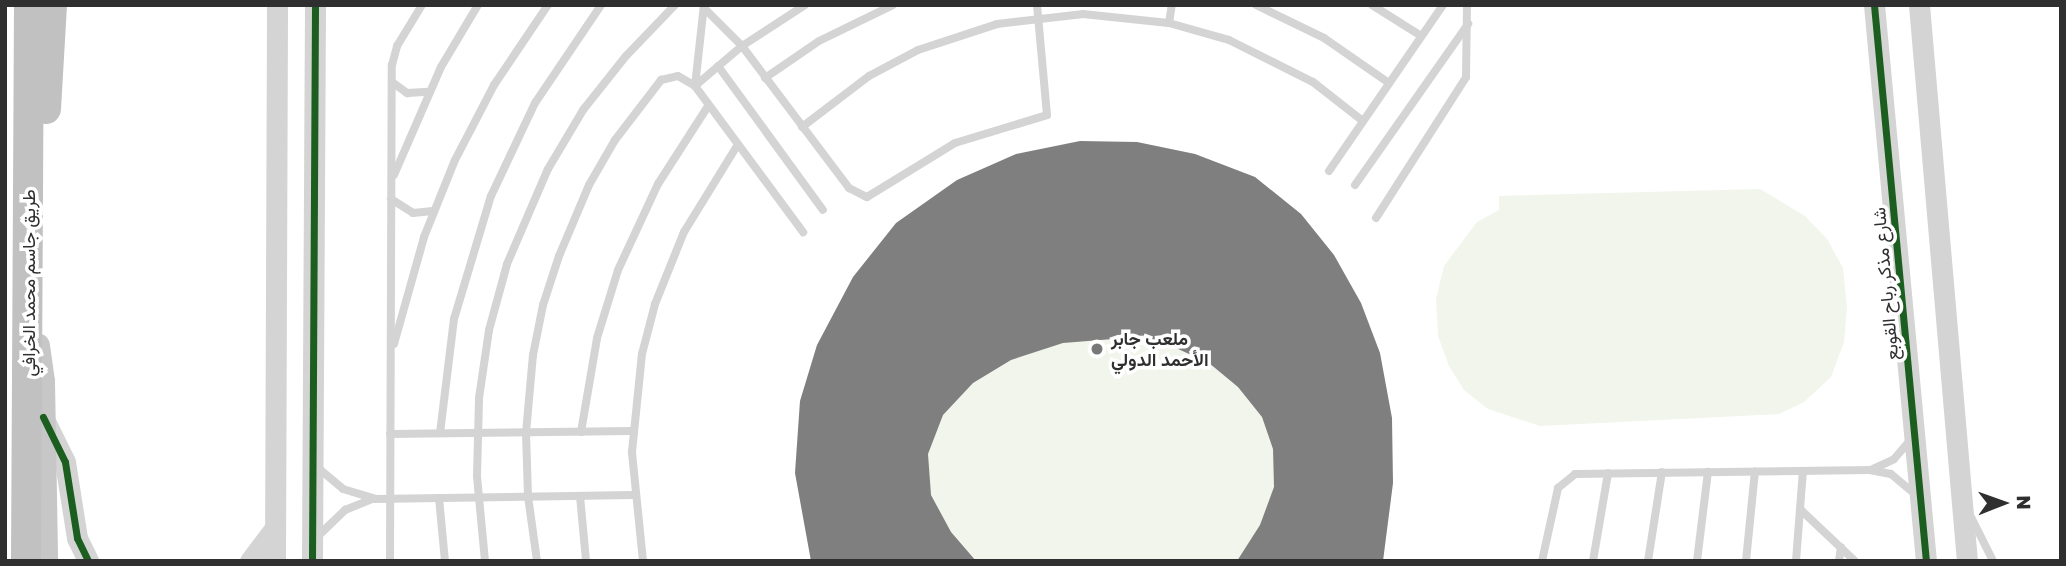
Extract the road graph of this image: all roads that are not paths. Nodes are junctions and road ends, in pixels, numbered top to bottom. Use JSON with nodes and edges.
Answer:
{"nodes":[{"id":1,"x":29,"y":5,"type":"edge"},
{"id":2,"x":52,"y":5,"type":"edge"},
{"id":3,"x":277,"y":5,"type":"edge"},
{"id":4,"x":315,"y":5,"type":"edge"},
{"id":5,"x":422,"y":5,"type":"edge"},
{"id":6,"x":478,"y":5,"type":"edge"},
{"id":7,"x":548,"y":5,"type":"edge"},
{"id":8,"x":601,"y":5,"type":"edge"},
{"id":9,"x":806,"y":5,"type":"edge"},
{"id":10,"x":892,"y":5,"type":"edge"},
{"id":11,"x":1037,"y":5,"type":"edge"},
{"id":12,"x":1172,"y":5,"type":"edge"},
{"id":13,"x":1256,"y":5,"type":"edge"},
{"id":14,"x":1372,"y":5,"type":"edge"},
{"id":15,"x":1443,"y":5,"type":"edge"},
{"id":16,"x":1467,"y":5,"type":"edge"},
{"id":17,"x":1874,"y":5,"type":"edge"},
{"id":18,"x":1919,"y":5,"type":"edge"},
{"id":19,"x":673,"y":6,"type":"edge"},
{"id":20,"x":704,"y":7,"type":"edge"},
{"id":21,"x":1038,"y":17,"type":"junction"},
{"id":22,"x":1169,"y":23,"type":"junction"},
{"id":23,"x":1468,"y":24,"type":"junction"},
{"id":24,"x":1421,"y":36,"type":"junction"},
{"id":25,"x":742,"y":46,"type":"junction"},
{"id":26,"x":718,"y":66,"type":"junction"},
{"id":27,"x":765,"y":78,"type":"junction"},
{"id":28,"x":392,"y":82,"type":"junction"},
{"id":29,"x":1389,"y":83,"type":"junction"},
{"id":30,"x":695,"y":86,"type":"junction"},
{"id":31,"x":429,"y":92,"type":"junction"},
{"id":32,"x":708,"y":106,"type":"junction"},
{"id":33,"x":1363,"y":121,"type":"junction"},
{"id":34,"x":802,"y":127,"type":"junction"},
{"id":35,"x":737,"y":146,"type":"junction"},
{"id":36,"x":1329,"y":171,"type":"dead end"},
{"id":37,"x":391,"y":180,"type":"junction"},
{"id":38,"x":1355,"y":185,"type":"dead end"},
{"id":39,"x":391,"y":200,"type":"junction"},
{"id":40,"x":822,"y":209,"type":"dead end"},
{"id":41,"x":433,"y":211,"type":"junction"},
{"id":42,"x":1376,"y":218,"type":"dead end"},
{"id":43,"x":29,"y":228,"type":"junction"},
{"id":44,"x":803,"y":232,"type":"dead end"},
{"id":45,"x":29,"y":312,"type":"junction"},
{"id":46,"x":391,"y":356,"type":"junction"},
{"id":47,"x":43,"y":417,"type":"junction"},
{"id":48,"x":632,"y":431,"type":"junction"},
{"id":49,"x":581,"y":432,"type":"junction"},
{"id":50,"x":1914,"y":432,"type":"junction"},
{"id":51,"x":440,"y":433,"type":"junction"},
{"id":52,"x":477,"y":433,"type":"junction"},
{"id":53,"x":526,"y":433,"type":"junction"},
{"id":54,"x":390,"y":434,"type":"junction"},
{"id":55,"x":313,"y":462,"type":"junction"},
{"id":56,"x":1870,"y":470,"type":"junction"},
{"id":57,"x":1755,"y":471,"type":"junction"},
{"id":58,"x":1803,"y":471,"type":"junction"},
{"id":59,"x":1662,"y":472,"type":"junction"},
{"id":60,"x":1708,"y":472,"type":"junction"},
{"id":61,"x":1608,"y":473,"type":"junction"},
{"id":62,"x":633,"y":495,"type":"junction"},
{"id":63,"x":527,"y":496,"type":"junction"},
{"id":64,"x":580,"y":496,"type":"junction"},
{"id":65,"x":478,"y":497,"type":"junction"},
{"id":66,"x":439,"y":498,"type":"junction"},
{"id":67,"x":1961,"y":498,"type":"junction"},
{"id":68,"x":375,"y":499,"type":"junction"},
{"id":69,"x":390,"y":499,"type":"junction"},
{"id":70,"x":1921,"y":504,"type":"junction"},
{"id":71,"x":1801,"y":510,"type":"junction"},
{"id":72,"x":275,"y":528,"type":"junction"},
{"id":73,"x":1841,"y":547,"type":"junction"},
{"id":74,"x":312,"y":552,"type":"edge"},
{"id":75,"x":26,"y":561,"type":"edge"},
{"id":76,"x":44,"y":561,"type":"edge"},
{"id":77,"x":88,"y":561,"type":"edge"},
{"id":78,"x":250,"y":561,"type":"edge"},
{"id":79,"x":275,"y":561,"type":"edge"},
{"id":80,"x":392,"y":561,"type":"edge"},
{"id":81,"x":444,"y":561,"type":"edge"},
{"id":82,"x":485,"y":561,"type":"edge"},
{"id":83,"x":537,"y":561,"type":"edge"},
{"id":84,"x":586,"y":561,"type":"edge"},
{"id":85,"x":642,"y":561,"type":"edge"},
{"id":86,"x":1542,"y":561,"type":"edge"},
{"id":87,"x":1593,"y":561,"type":"edge"},
{"id":88,"x":1648,"y":561,"type":"edge"},
{"id":89,"x":1697,"y":561,"type":"edge"},
{"id":90,"x":1746,"y":561,"type":"edge"},
{"id":91,"x":1796,"y":561,"type":"edge"},
{"id":92,"x":1839,"y":561,"type":"edge"},
{"id":93,"x":1855,"y":561,"type":"edge"},
{"id":94,"x":1926,"y":561,"type":"edge"},
{"id":95,"x":1967,"y":561,"type":"edge"},
{"id":96,"x":1993,"y":561,"type":"edge"}],
"edges":[{"from":1,"to":43,"type":"highway","name":"طريق جاسم محمد الخرافي"},
{"from":2,"to":43,"type":"highway"},
{"from":3,"to":72,"type":"street"},
{"from":4,"to":55,"type":"street"},
{"from":5,"to":28,"type":"lane"},
{"from":6,"to":31,"type":"lane"},
{"from":7,"to":41,"type":"lane"},
{"from":8,"to":51,"type":"lane"},
{"from":9,"to":25,"type":"lane"},
{"from":10,"to":27,"type":"lane"},
{"from":11,"to":21,"type":"lane"},
{"from":12,"to":22,"type":"lane"},
{"from":13,"to":29,"type":"lane"},
{"from":14,"to":24,"type":"lane"},
{"from":15,"to":24,"type":"lane"},
{"from":16,"to":23,"type":"lane"},
{"from":17,"to":50,"type":"street","name":"شارع مذكر رباح القوبع"},
{"from":18,"to":67,"type":"street"},
{"from":19,"to":52,"type":"lane"},
{"from":20,"to":25,"type":"lane"},
{"from":20,"to":30,"type":"lane"},
{"from":21,"to":22,"type":"lane"},
{"from":21,"to":34,"type":"lane"},
{"from":21,"to":34,"type":"lane"},
{"from":22,"to":33,"type":"lane"},
{"from":23,"to":38,"type":"lane"},
{"from":23,"to":42,"type":"lane"},
{"from":24,"to":29,"type":"lane"},
{"from":25,"to":26,"type":"lane"},
{"from":25,"to":27,"type":"lane"},
{"from":26,"to":30,"type":"lane"},
{"from":26,"to":40,"type":"lane"},
{"from":27,"to":34,"type":"lane"},
{"from":28,"to":31,"type":"lane"},
{"from":28,"to":37,"type":"lane"},
{"from":29,"to":33,"type":"lane"},
{"from":30,"to":32,"type":"lane"},
{"from":30,"to":53,"type":"lane"},
{"from":31,"to":37,"type":"lane"},
{"from":32,"to":35,"type":"lane"},
{"from":32,"to":49,"type":"lane"},
{"from":33,"to":36,"type":"lane"},
{"from":35,"to":44,"type":"lane"},
{"from":35,"to":48,"type":"lane"},
{"from":37,"to":39,"type":"lane"},
{"from":39,"to":41,"type":"lane"},
{"from":39,"to":46,"type":"lane"},
{"from":41,"to":46,"type":"lane"},
{"from":43,"to":45,"type":"highway","name":"طريق جاسم محمد الخرافي"},
{"from":45,"to":47,"type":"main road"},
{"from":45,"to":75,"type":"highway","name":"طريق جاسم محمد الخرافي"},
{"from":46,"to":54,"type":"lane"},
{"from":47,"to":76,"type":"main road"},
{"from":47,"to":77,"type":"street"},
{"from":48,"to":49,"type":"lane"},
{"from":48,"to":62,"type":"lane"},
{"from":49,"to":53,"type":"lane"},
{"from":50,"to":56,"type":"lane"},
{"from":50,"to":70,"type":"street","name":"شارع مذكر رباح القوبع"},
{"from":51,"to":52,"type":"lane"},
{"from":51,"to":54,"type":"lane"},
{"from":52,"to":53,"type":"lane"},
{"from":52,"to":65,"type":"lane"},
{"from":53,"to":63,"type":"lane"},
{"from":54,"to":69,"type":"lane"},
{"from":55,"to":68,"type":"lane"},
{"from":55,"to":74,"type":"street"},
{"from":56,"to":58,"type":"lane"},
{"from":56,"to":70,"type":"lane"},
{"from":57,"to":58,"type":"lane"},
{"from":57,"to":60,"type":"lane"},
{"from":57,"to":90,"type":"lane"},
{"from":58,"to":71,"type":"lane"},
{"from":59,"to":60,"type":"lane"},
{"from":59,"to":61,"type":"lane"},
{"from":59,"to":88,"type":"lane"},
{"from":60,"to":89,"type":"lane"},
{"from":61,"to":86,"type":"lane"},
{"from":61,"to":87,"type":"lane"},
{"from":62,"to":64,"type":"lane"},
{"from":62,"to":85,"type":"lane"},
{"from":63,"to":64,"type":"lane"},
{"from":63,"to":65,"type":"lane"},
{"from":63,"to":83,"type":"lane"},
{"from":64,"to":84,"type":"lane"},
{"from":65,"to":66,"type":"lane"},
{"from":65,"to":82,"type":"lane"},
{"from":66,"to":69,"type":"lane"},
{"from":66,"to":81,"type":"lane"},
{"from":67,"to":95,"type":"street"},
{"from":67,"to":96,"type":"lane"},
{"from":68,"to":69,"type":"lane"},
{"from":68,"to":74,"type":"lane"},
{"from":69,"to":80,"type":"lane"},
{"from":70,"to":94,"type":"street","name":"شارع مذكر رباح القوبع"},
{"from":71,"to":73,"type":"lane"},
{"from":71,"to":91,"type":"lane"},
{"from":72,"to":78,"type":"street"},
{"from":72,"to":79,"type":"street"},
{"from":73,"to":92,"type":"lane"},
{"from":73,"to":93,"type":"lane"}]}
